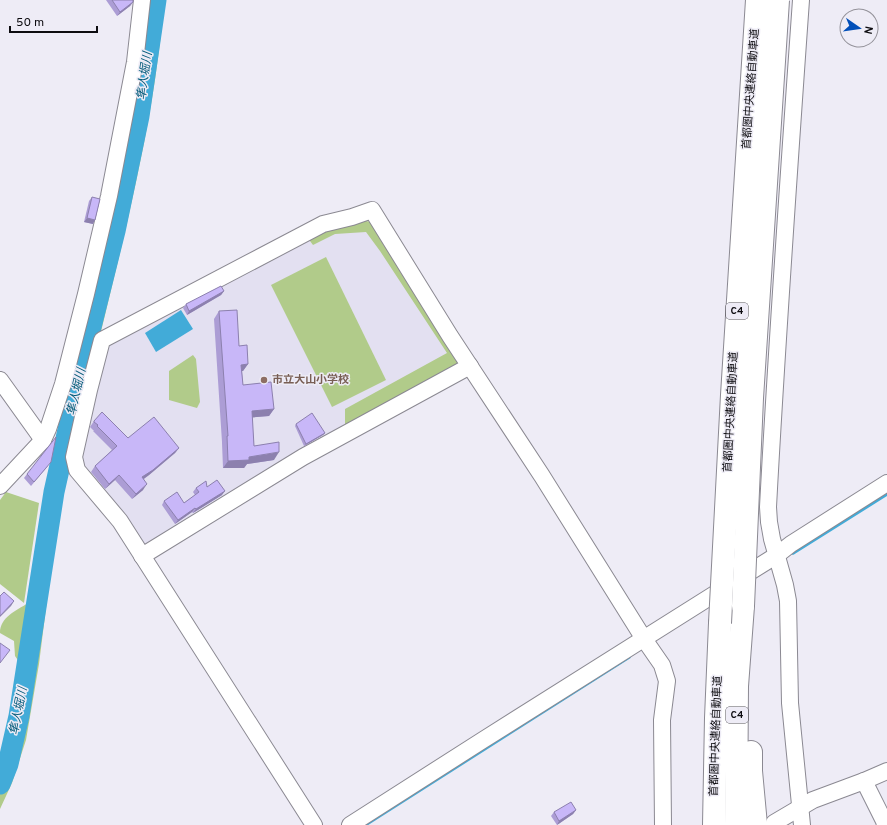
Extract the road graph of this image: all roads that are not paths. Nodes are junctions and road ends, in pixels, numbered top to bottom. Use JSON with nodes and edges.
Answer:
{"nodes":[{"id":1,"x":142,"y":0,"type":"edge"},
{"id":2,"x":757,"y":0,"type":"edge"},
{"id":3,"x":778,"y":0,"type":"edge"},
{"id":4,"x":801,"y":0,"type":"edge"},
{"id":5,"x":470,"y":366,"type":"junction"},
{"id":6,"x":0,"y":380,"type":"edge"},
{"id":7,"x":66,"y":384,"type":"junction"},
{"id":8,"x":89,"y":390,"type":"junction"},
{"id":9,"x":42,"y":440,"type":"junction"},
{"id":10,"x":887,"y":484,"type":"edge"},
{"id":11,"x":0,"y":486,"type":"edge"},
{"id":12,"x":777,"y":555,"type":"junction"},
{"id":13,"x":142,"y":556,"type":"junction"},
{"id":14,"x":747,"y":606,"type":"junction"},
{"id":15,"x":644,"y":639,"type":"junction"},
{"id":16,"x":887,"y":771,"type":"edge"},
{"id":17,"x":864,"y":781,"type":"junction"},
{"id":18,"x":800,"y":807,"type":"junction"},
{"id":19,"x":765,"y":824,"type":"edge"},
{"id":20,"x":314,"y":825,"type":"edge"},
{"id":21,"x":350,"y":825,"type":"edge"},
{"id":22,"x":663,"y":825,"type":"edge"},
{"id":23,"x":714,"y":825,"type":"edge"},
{"id":24,"x":736,"y":825,"type":"edge"},
{"id":25,"x":802,"y":825,"type":"edge"},
{"id":26,"x":885,"y":825,"type":"edge"}],
"edges":[{"from":1,"to":7,"type":"street"},
{"from":2,"to":23,"type":"highway","name":"首都圏中央連絡自動車道","number":"C4","bridge":true},
{"from":3,"to":14,"type":"highway","name":"首都圏中央連絡自動車道","number":"C4","bridge":true},
{"from":4,"to":12,"type":"street"},
{"from":5,"to":8,"type":"street"},
{"from":5,"to":13,"type":"street"},
{"from":5,"to":15,"type":"street"},
{"from":6,"to":9,"type":"street"},
{"from":7,"to":8,"type":"street"},
{"from":7,"to":9,"type":"street"},
{"from":8,"to":13,"type":"street"},
{"from":9,"to":11,"type":"street"},
{"from":10,"to":12,"type":"street"},
{"from":12,"to":15,"type":"street"},
{"from":12,"to":18,"type":"street"},
{"from":13,"to":20,"type":"street"},
{"from":14,"to":19,"type":"highway"},
{"from":14,"to":24,"type":"highway","name":"首都圏中央連絡自動車道","number":"C4"},
{"from":15,"to":21,"type":"street"},
{"from":15,"to":22,"type":"street"},
{"from":16,"to":17,"type":"street"},
{"from":17,"to":18,"type":"street"},
{"from":17,"to":26,"type":"street"},
{"from":18,"to":19,"type":"street"},
{"from":18,"to":25,"type":"street"}]}
